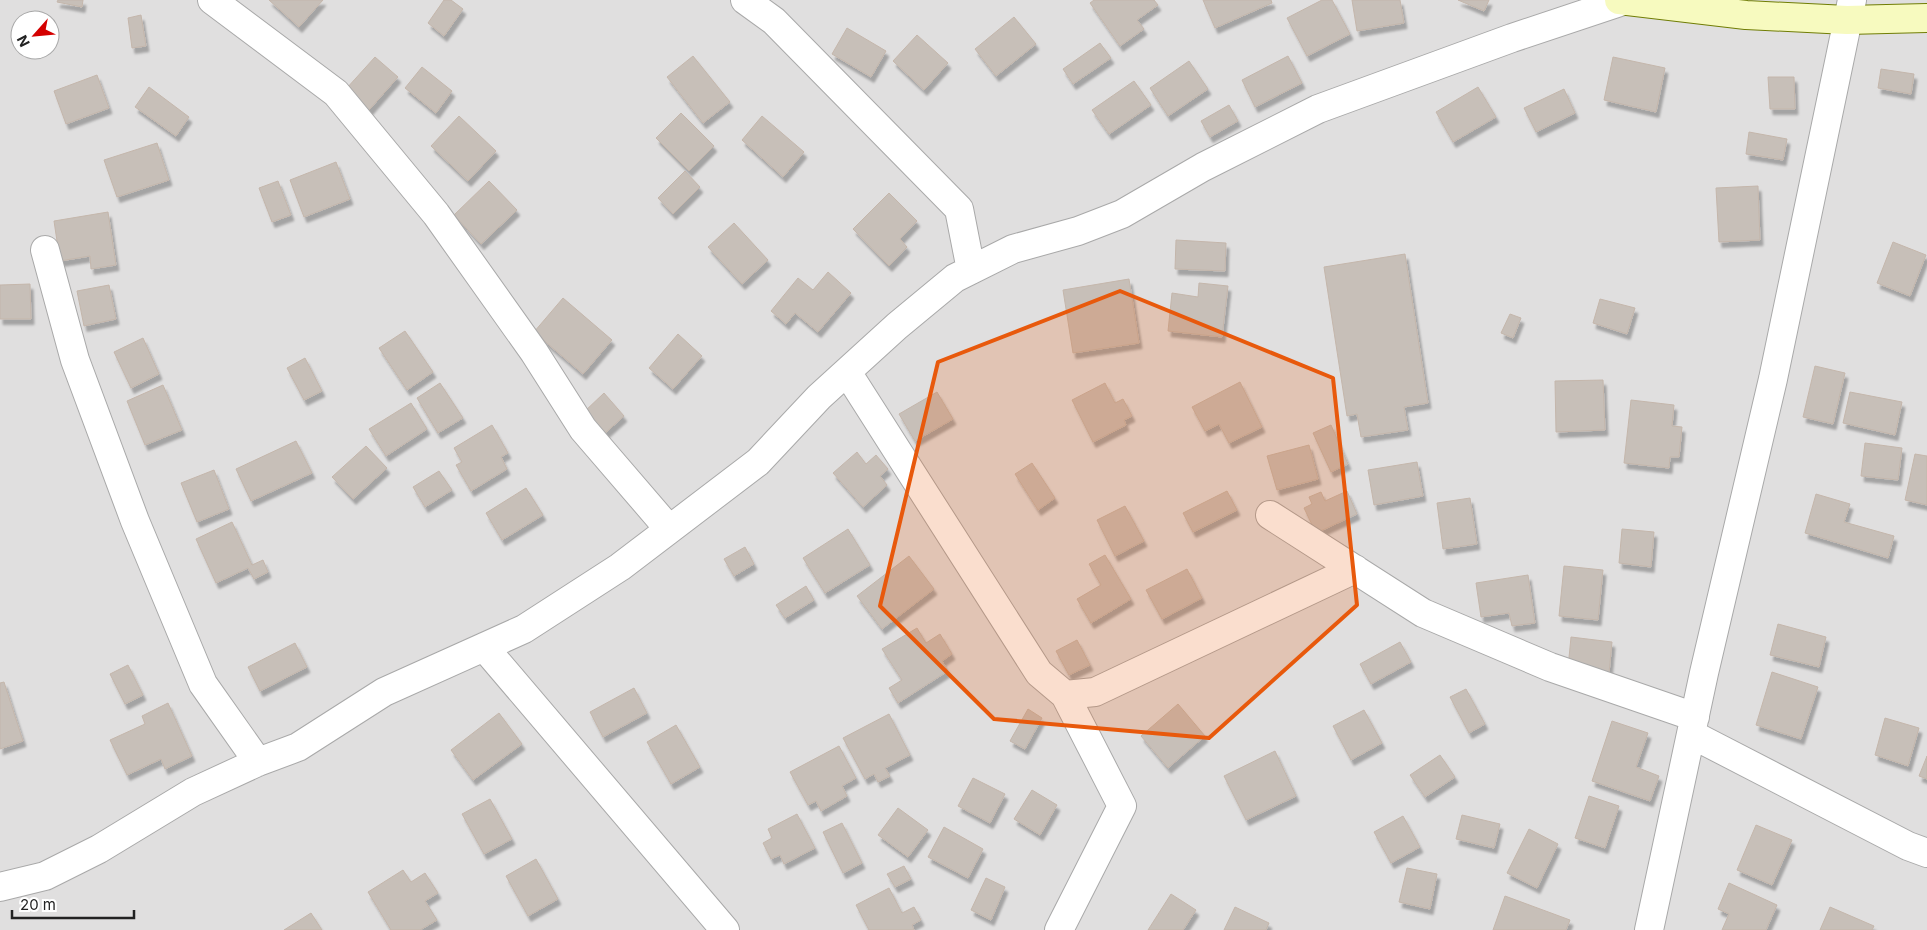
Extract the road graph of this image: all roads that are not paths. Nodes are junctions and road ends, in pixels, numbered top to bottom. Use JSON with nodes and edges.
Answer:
{"nodes":[{"id":1,"x":212,"y":0,"type":"edge"},
{"id":2,"x":745,"y":0,"type":"edge"},
{"id":3,"x":1621,"y":1,"type":"edge"},
{"id":4,"x":1850,"y":10,"type":"edge"},
{"id":5,"x":1927,"y":18,"type":"edge"},
{"id":6,"x":45,"y":250,"type":"dead end"},
{"id":7,"x":971,"y":270,"type":"junction"},
{"id":8,"x":847,"y":372,"type":"junction"},
{"id":9,"x":1270,"y":515,"type":"dead end"},
{"id":10,"x":669,"y":529,"type":"junction"},
{"id":11,"x":1355,"y":569,"type":"junction"},
{"id":12,"x":484,"y":647,"type":"junction"},
{"id":13,"x":1065,"y":695,"type":"junction"},
{"id":14,"x":1693,"y":726,"type":"junction"},
{"id":15,"x":258,"y":762,"type":"junction"},
{"id":16,"x":1927,"y":853,"type":"edge"},
{"id":17,"x":0,"y":887,"type":"edge"},
{"id":18,"x":724,"y":930,"type":"edge"},
{"id":19,"x":1059,"y":930,"type":"edge"},
{"id":20,"x":1650,"y":930,"type":"edge"}],
"edges":[{"from":1,"to":10,"type":"street"},
{"from":2,"to":7,"type":"street"},
{"from":3,"to":4,"type":"street"},
{"from":3,"to":7,"type":"street"},
{"from":4,"to":5,"type":"street"},
{"from":4,"to":14,"type":"street"},
{"from":6,"to":15,"type":"street"},
{"from":7,"to":8,"type":"street"},
{"from":8,"to":10,"type":"street"},
{"from":8,"to":13,"type":"street"},
{"from":9,"to":11,"type":"street"},
{"from":10,"to":12,"type":"street"},
{"from":11,"to":13,"type":"street"},
{"from":11,"to":14,"type":"street"},
{"from":12,"to":15,"type":"street"},
{"from":12,"to":18,"type":"street"},
{"from":13,"to":19,"type":"street"},
{"from":14,"to":16,"type":"street"},
{"from":14,"to":20,"type":"street"},
{"from":15,"to":17,"type":"street"}]}
